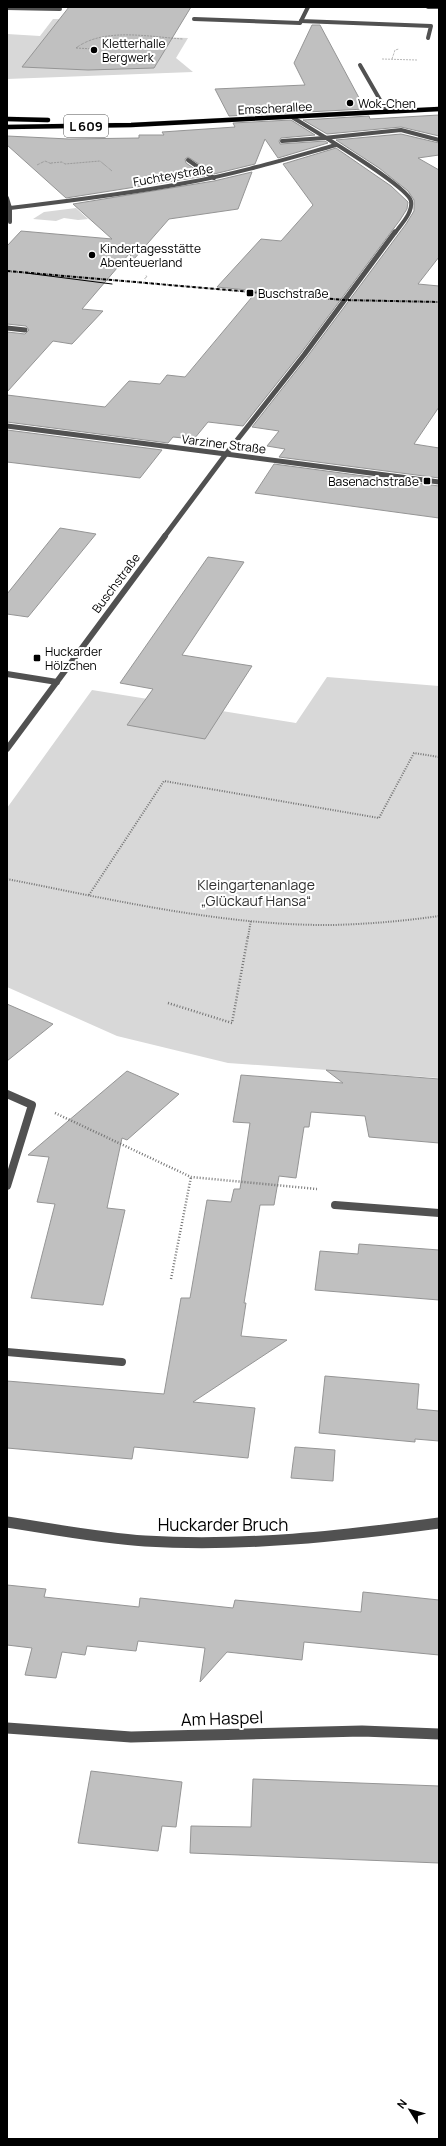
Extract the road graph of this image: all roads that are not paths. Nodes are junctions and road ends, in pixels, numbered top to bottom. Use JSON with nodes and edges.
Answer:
{"nodes":[{"id":1,"x":7,"y":7,"type":"edge"},
{"id":2,"x":308,"y":7,"type":"edge"},
{"id":3,"x":428,"y":7,"type":"edge"},
{"id":4,"x":439,"y":7,"type":"edge"},
{"id":5,"x":60,"y":10,"type":"dead end"},
{"id":6,"x":194,"y":19,"type":"dead end"},
{"id":7,"x":301,"y":21,"type":"junction"},
{"id":8,"x":428,"y":38,"type":"dead end"},
{"id":9,"x":360,"y":65,"type":"dead end"},
{"id":10,"x":439,"y":108,"type":"edge"},
{"id":11,"x":387,"y":112,"type":"junction"},
{"id":12,"x":292,"y":117,"type":"junction"},
{"id":13,"x":7,"y":119,"type":"edge"},
{"id":14,"x":164,"y":122,"type":"junction"},
{"id":15,"x":7,"y":127,"type":"edge"},
{"id":16,"x":324,"y":138,"type":"junction"},
{"id":17,"x":439,"y":140,"type":"edge"},
{"id":18,"x":282,"y":141,"type":"dead end"},
{"id":19,"x":336,"y":145,"type":"junction"},
{"id":20,"x":188,"y":160,"type":"dead end"},
{"id":21,"x":214,"y":178,"type":"junction"},
{"id":22,"x":7,"y":198,"type":"edge"},
{"id":23,"x":10,"y":208,"type":"junction"},
{"id":24,"x":8,"y":223,"type":"edge"},
{"id":25,"x":7,"y":328,"type":"edge"},
{"id":26,"x":25,"y":330,"type":"dead end"},
{"id":27,"x":7,"y":426,"type":"edge"},
{"id":28,"x":226,"y":454,"type":"junction"},
{"id":29,"x":439,"y":482,"type":"edge"},
{"id":30,"x":7,"y":674,"type":"edge"},
{"id":31,"x":57,"y":682,"type":"junction"},
{"id":32,"x":7,"y":749,"type":"edge"},
{"id":33,"x":7,"y":1094,"type":"edge"},
{"id":34,"x":7,"y":1186,"type":"edge"},
{"id":35,"x":335,"y":1204,"type":"road end"},
{"id":36,"x":439,"y":1213,"type":"edge"},
{"id":37,"x":7,"y":1352,"type":"edge"},
{"id":38,"x":122,"y":1362,"type":"dead end"},
{"id":39,"x":7,"y":1522,"type":"edge"},
{"id":40,"x":439,"y":1523,"type":"edge"},
{"id":41,"x":7,"y":1728,"type":"edge"},
{"id":42,"x":439,"y":1734,"type":"edge"}],
"edges":[{"from":1,"to":5,"type":"street"},
{"from":2,"to":7,"type":"street"},
{"from":3,"to":4,"type":"street"},
{"from":6,"to":7,"type":"street"},
{"from":7,"to":8,"type":"street"},
{"from":9,"to":11,"type":"street"},
{"from":10,"to":11,"type":"main road","name":"Emscherallee","number":"L 609"},
{"from":11,"to":12,"type":"main road","name":"Emscherallee","number":"L 609"},
{"from":12,"to":14,"type":"main road","name":"Emscherallee","number":"L 609"},
{"from":12,"to":16,"type":"street","name":"Buschstraße"},
{"from":13,"to":14,"type":"main road","name":"Emscherallee","number":"L 609"},
{"from":14,"to":15,"type":"main road","name":"Emscherallee","number":"L 609"},
{"from":16,"to":17,"type":"street"},
{"from":16,"to":18,"type":"street"},
{"from":16,"to":19,"type":"street","name":"Buschstraße"},
{"from":19,"to":21,"type":"street","name":"Fuchteystraße"},
{"from":19,"to":28,"type":"street","name":"Buschstraße"},
{"from":20,"to":21,"type":"street"},
{"from":21,"to":23,"type":"street","name":"Fuchteystraße"},
{"from":22,"to":23,"type":"street"},
{"from":23,"to":24,"type":"street"},
{"from":25,"to":26,"type":"street"},
{"from":27,"to":28,"type":"street","name":"Varziner Straße"},
{"from":28,"to":29,"type":"street","name":"Varziner Straße"},
{"from":28,"to":31,"type":"street","name":"Buschstraße"},
{"from":30,"to":31,"type":"street"},
{"from":31,"to":32,"type":"street","name":"Buschstraße"},
{"from":33,"to":34,"type":"street"},
{"from":35,"to":36,"type":"street"},
{"from":37,"to":38,"type":"street"},
{"from":39,"to":40,"type":"street","name":"Huckarder Bruch"},
{"from":41,"to":42,"type":"street","name":"Am Haspel"}]}
